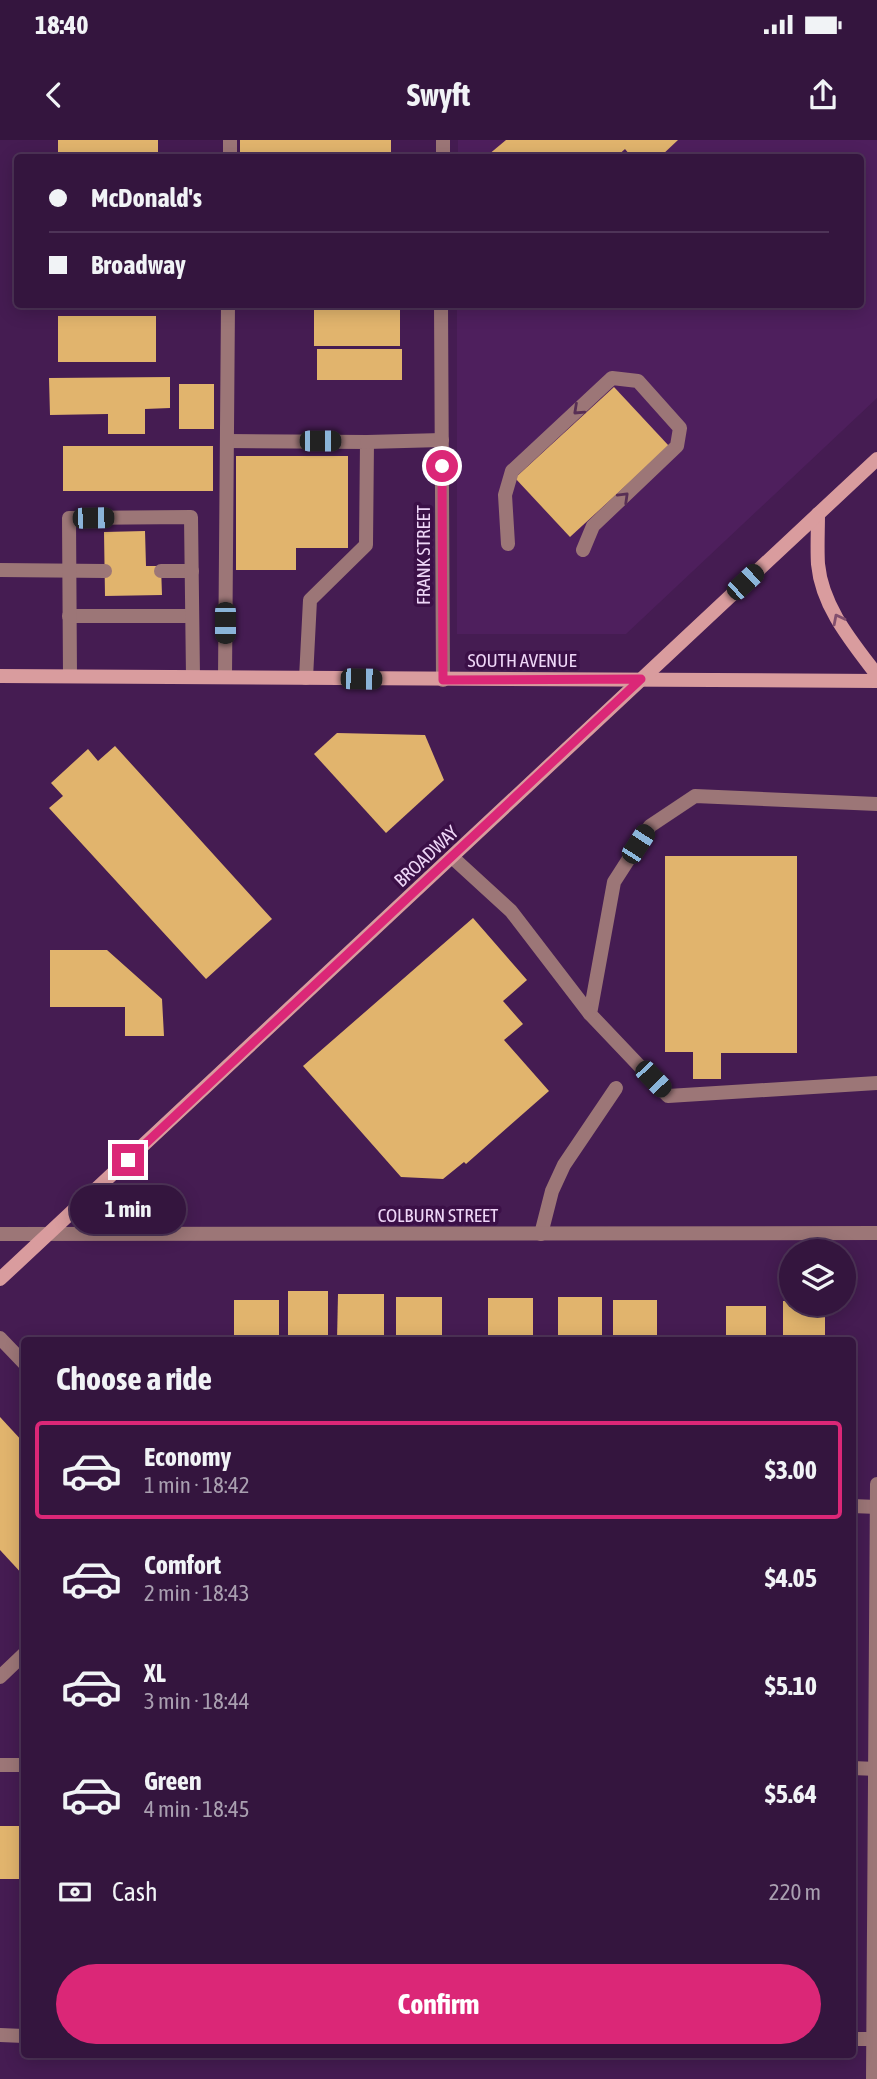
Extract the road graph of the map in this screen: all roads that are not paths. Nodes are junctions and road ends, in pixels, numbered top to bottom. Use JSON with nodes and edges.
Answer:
{"nodes":[{"id":1,"x":228,"y":308,"type":"edge"},
{"id":2,"x":441,"y":308,"type":"edge"},
{"id":3,"x":442,"y":440,"type":"junction"},
{"id":4,"x":227,"y":441,"type":"junction"},
{"id":5,"x":367,"y":442,"type":"junction"},
{"id":6,"x":877,"y":459,"type":"edge"},
{"id":7,"x":818,"y":514,"type":"junction"},
{"id":8,"x":508,"y":544,"type":"dead end"},
{"id":9,"x":583,"y":550,"type":"dead end"},
{"id":10,"x":0,"y":570,"type":"edge"},
{"id":11,"x":69,"y":571,"type":"junction"},
{"id":12,"x":105,"y":571,"type":"dead end"},
{"id":13,"x":161,"y":571,"type":"dead end"},
{"id":14,"x":192,"y":571,"type":"junction"},
{"id":15,"x":69,"y":616,"type":"junction"},
{"id":16,"x":192,"y":616,"type":"junction"},
{"id":17,"x":877,"y":675,"type":"edge"},
{"id":18,"x":0,"y":676,"type":"edge"},
{"id":19,"x":70,"y":676,"type":"junction"},
{"id":20,"x":192,"y":677,"type":"junction"},
{"id":21,"x":225,"y":677,"type":"junction"},
{"id":22,"x":306,"y":678,"type":"junction"},
{"id":23,"x":641,"y":679,"type":"junction"},
{"id":24,"x":443,"y":680,"type":"junction"},
{"id":25,"x":877,"y":681,"type":"edge"},
{"id":26,"x":877,"y":804,"type":"edge"},
{"id":27,"x":452,"y":857,"type":"junction"},
{"id":28,"x":590,"y":1014,"type":"junction"},
{"id":29,"x":877,"y":1083,"type":"edge"},
{"id":30,"x":616,"y":1088,"type":"dead end"},
{"id":31,"x":877,"y":1233,"type":"edge"},
{"id":32,"x":0,"y":1234,"type":"edge"},
{"id":33,"x":541,"y":1234,"type":"junction"},
{"id":34,"x":47,"y":1235,"type":"junction"},
{"id":35,"x":0,"y":1279,"type":"edge"},
{"id":36,"x":0,"y":1338,"type":"edge"},
{"id":37,"x":21,"y":1360,"type":"edge"},
{"id":38,"x":877,"y":1484,"type":"edge"},
{"id":39,"x":856,"y":1506,"type":"edge"},
{"id":40,"x":877,"y":1507,"type":"edge"},
{"id":41,"x":21,"y":1657,"type":"edge"},
{"id":42,"x":0,"y":1677,"type":"edge"},
{"id":43,"x":0,"y":1765,"type":"edge"},
{"id":44,"x":21,"y":1765,"type":"edge"},
{"id":45,"x":856,"y":1769,"type":"edge"},
{"id":46,"x":876,"y":1769,"type":"edge"},
{"id":47,"x":0,"y":2035,"type":"edge"},
{"id":48,"x":21,"y":2036,"type":"edge"},
{"id":49,"x":856,"y":2039,"type":"edge"},
{"id":50,"x":875,"y":2039,"type":"edge"},
{"id":51,"x":873,"y":2079,"type":"edge"}],
"edges":[{"from":1,"to":4,"type":"street"},
{"from":2,"to":3,"type":"street","name":"FRANK STREET"},
{"from":3,"to":5,"type":"street"},
{"from":3,"to":24,"type":"street","name":"FRANK STREET"},
{"from":4,"to":5,"type":"street"},
{"from":4,"to":21,"type":"street"},
{"from":5,"to":22,"type":"street"},
{"from":6,"to":7,"type":"street","name":"BROADWAY"},
{"from":17,"to":7,"type":"street","one_way":true},
{"from":7,"to":23,"type":"street","name":"BROADWAY"},
{"from":9,"to":8,"type":"street","one_way":true},
{"from":10,"to":11,"type":"street"},
{"from":11,"to":12,"type":"street"},
{"from":11,"to":14,"type":"street"},
{"from":11,"to":15,"type":"street"},
{"from":13,"to":14,"type":"street"},
{"from":14,"to":16,"type":"street"},
{"from":15,"to":16,"type":"street"},
{"from":15,"to":19,"type":"street"},
{"from":16,"to":20,"type":"street"},
{"from":18,"to":19,"type":"street","name":"SOUTH AVENUE"},
{"from":19,"to":20,"type":"street","name":"SOUTH AVENUE"},
{"from":20,"to":21,"type":"street","name":"SOUTH AVENUE"},
{"from":21,"to":22,"type":"street","name":"SOUTH AVENUE"},
{"from":22,"to":24,"type":"street","name":"SOUTH AVENUE"},
{"from":23,"to":24,"type":"street","name":"SOUTH AVENUE"},
{"from":23,"to":25,"type":"street","name":"SOUTH AVENUE"},
{"from":23,"to":27,"type":"street","name":"BROADWAY"},
{"from":26,"to":28,"type":"street"},
{"from":27,"to":28,"type":"street"},
{"from":27,"to":34,"type":"street","name":"BROADWAY"},
{"from":28,"to":29,"type":"street"},
{"from":30,"to":33,"type":"street"},
{"from":31,"to":33,"type":"street","name":"COLBURN STREET"},
{"from":32,"to":34,"type":"street","name":"COLBURN STREET"},
{"from":33,"to":34,"type":"street","name":"COLBURN STREET"},
{"from":34,"to":35,"type":"street","name":"BROADWAY"},
{"from":36,"to":37,"type":"street"},
{"from":38,"to":40,"type":"street"},
{"from":39,"to":40,"type":"street"},
{"from":40,"to":46,"type":"street"},
{"from":41,"to":42,"type":"street"},
{"from":43,"to":44,"type":"street"},
{"from":45,"to":46,"type":"street"},
{"from":46,"to":50,"type":"street"},
{"from":47,"to":48,"type":"street"},
{"from":49,"to":50,"type":"street"},
{"from":50,"to":51,"type":"street"}]}
